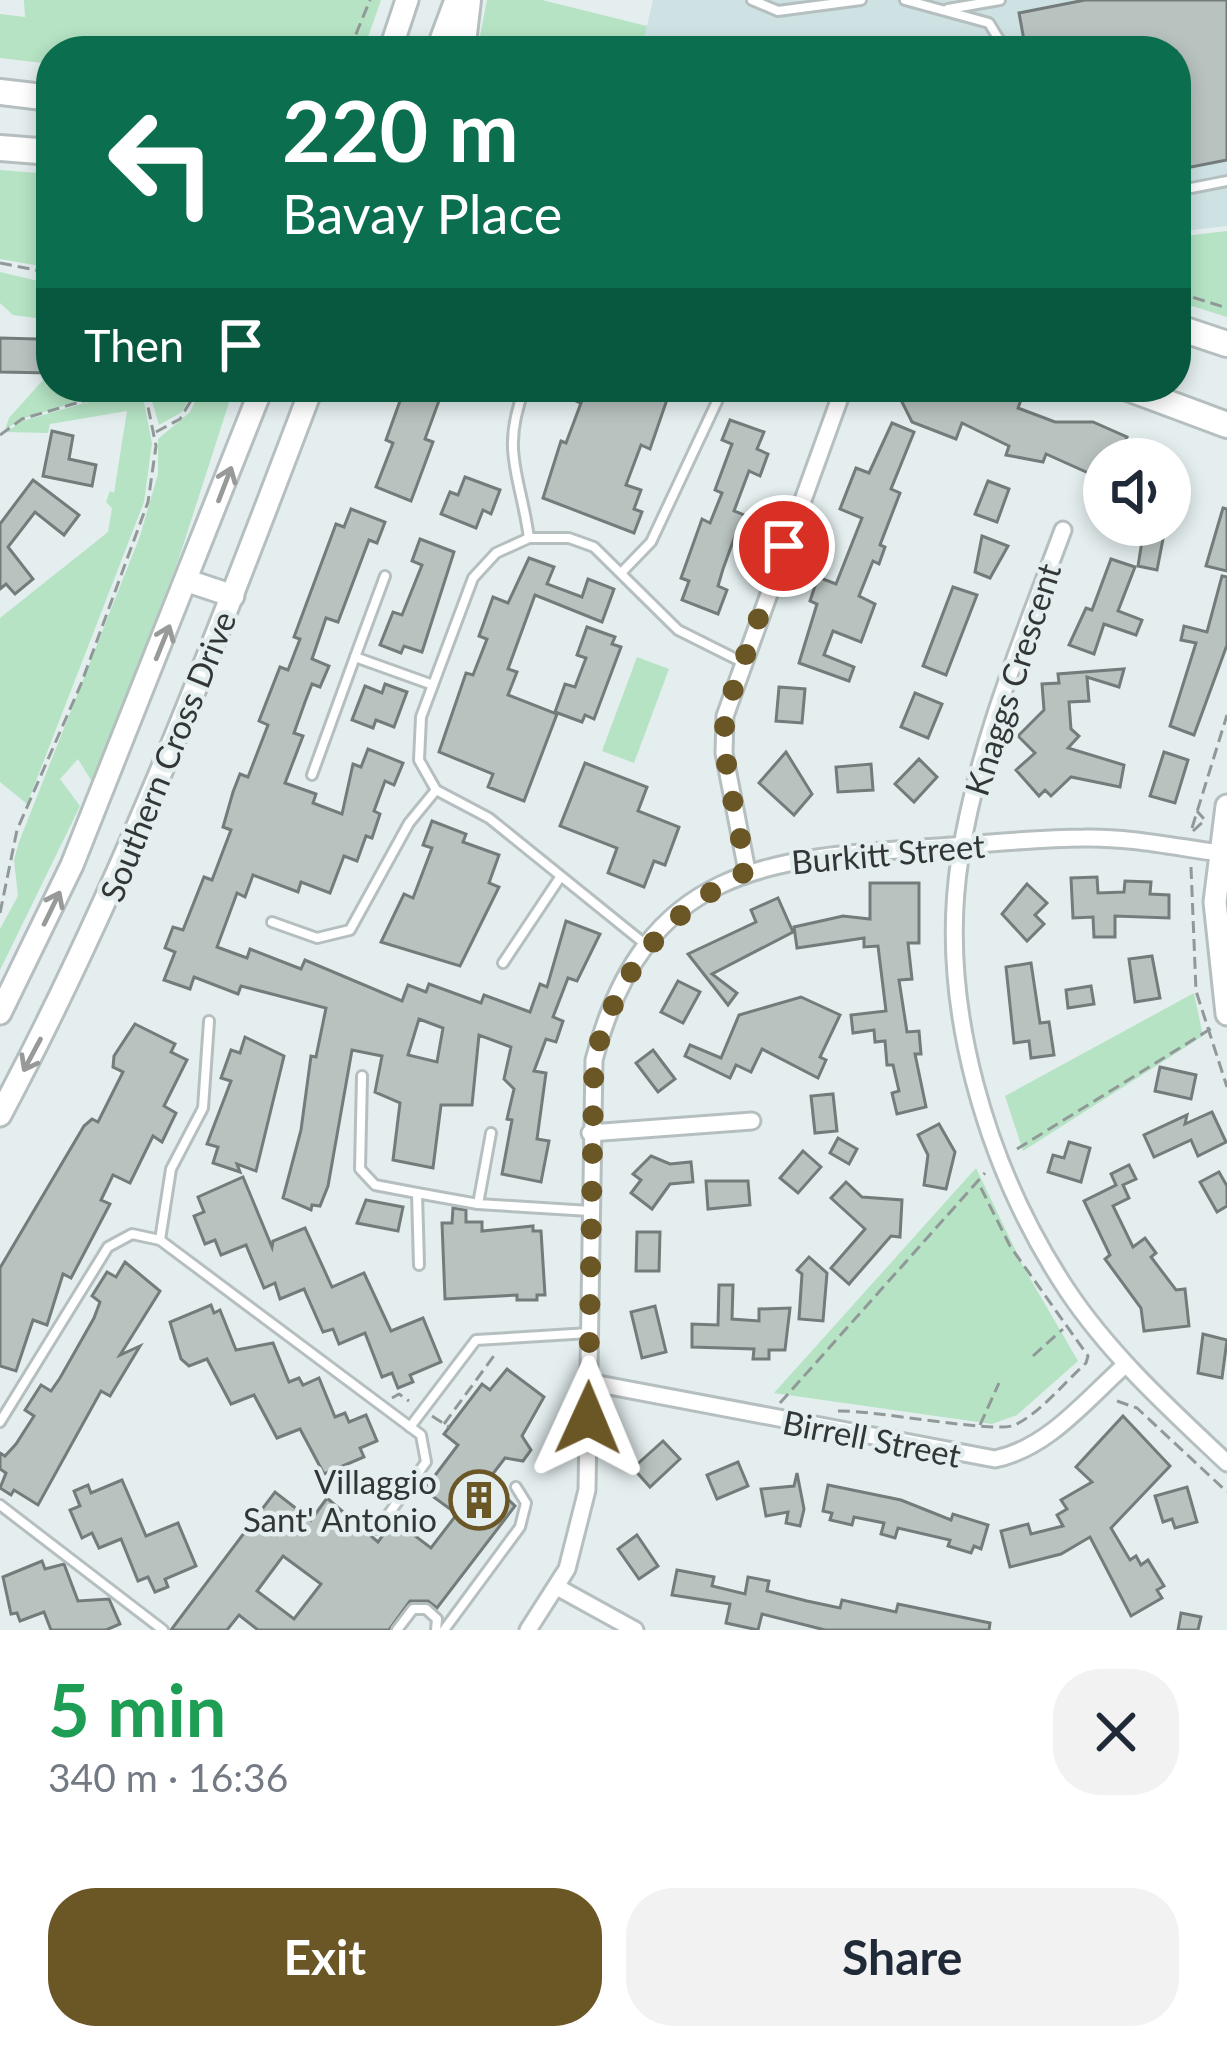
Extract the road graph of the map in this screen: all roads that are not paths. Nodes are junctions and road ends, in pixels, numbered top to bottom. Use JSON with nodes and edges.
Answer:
{"nodes":[{"id":1,"x":407,"y":0,"type":"edge"},
{"id":2,"x":456,"y":0,"type":"edge"},
{"id":3,"x":468,"y":0,"type":"edge"},
{"id":4,"x":752,"y":0,"type":"edge"},
{"id":5,"x":861,"y":0,"type":"edge"},
{"id":6,"x":905,"y":0,"type":"edge"},
{"id":7,"x":1000,"y":0,"type":"edge"},
{"id":8,"x":946,"y":10,"type":"junction"},
{"id":9,"x":395,"y":36,"type":"edge"},
{"id":10,"x":443,"y":36,"type":"edge"},
{"id":11,"x":464,"y":36,"type":"edge"},
{"id":12,"x":997,"y":36,"type":"edge"},
{"id":13,"x":0,"y":92,"type":"edge"},
{"id":14,"x":36,"y":96,"type":"edge"},
{"id":15,"x":0,"y":148,"type":"edge"},
{"id":16,"x":36,"y":151,"type":"edge"},
{"id":17,"x":1227,"y":181,"type":"edge"},
{"id":18,"x":1191,"y":188,"type":"edge"},
{"id":19,"x":1191,"y":332,"type":"edge"},
{"id":20,"x":1227,"y":344,"type":"edge"},
{"id":21,"x":256,"y":402,"type":"edge"},
{"id":22,"x":306,"y":402,"type":"edge"},
{"id":23,"x":519,"y":402,"type":"edge"},
{"id":24,"x":717,"y":402,"type":"edge"},
{"id":25,"x":838,"y":402,"type":"edge"},
{"id":26,"x":1165,"y":402,"type":"edge"},
{"id":27,"x":1227,"y":425,"type":"edge"},
{"id":28,"x":1063,"y":530,"type":"dead end"},
{"id":29,"x":530,"y":538,"type":"junction"},
{"id":30,"x":623,"y":571,"type":"junction"},
{"id":31,"x":385,"y":576,"type":"dead end"},
{"id":32,"x":188,"y":581,"type":"junction"},
{"id":33,"x":233,"y":596,"type":"junction"},
{"id":34,"x":355,"y":657,"type":"junction"},
{"id":35,"x":740,"y":662,"type":"junction"},
{"id":36,"x":433,"y":685,"type":"junction"},
{"id":37,"x":312,"y":775,"type":"dead end"},
{"id":38,"x":436,"y":790,"type":"junction"},
{"id":39,"x":1227,"y":806,"type":"edge"},
{"id":40,"x":964,"y":845,"type":"junction"},
{"id":41,"x":1220,"y":853,"type":"junction"},
{"id":42,"x":747,"y":871,"type":"junction"},
{"id":43,"x":560,"y":879,"type":"junction"},
{"id":44,"x":272,"y":922,"type":"dead end"},
{"id":45,"x":646,"y":945,"type":"junction"},
{"id":46,"x":503,"y":962,"type":"dead end"},
{"id":47,"x":1224,"y":985,"type":"edge"},
{"id":48,"x":0,"y":1013,"type":"edge"},
{"id":49,"x":1227,"y":1014,"type":"edge"},
{"id":50,"x":209,"y":1021,"type":"dead end"},
{"id":51,"x":362,"y":1076,"type":"dead end"},
{"id":52,"x":0,"y":1115,"type":"edge"},
{"id":53,"x":752,"y":1121,"type":"dead end"},
{"id":54,"x":490,"y":1133,"type":"dead end"},
{"id":55,"x":590,"y":1133,"type":"junction"},
{"id":56,"x":417,"y":1193,"type":"junction"},
{"id":57,"x":478,"y":1204,"type":"junction"},
{"id":58,"x":590,"y":1210,"type":"junction"},
{"id":59,"x":160,"y":1240,"type":"junction"},
{"id":60,"x":419,"y":1264,"type":"dead end"},
{"id":61,"x":589,"y":1333,"type":"junction"},
{"id":62,"x":1125,"y":1365,"type":"junction"},
{"id":63,"x":588,"y":1382,"type":"junction"},
{"id":64,"x":0,"y":1422,"type":"edge"},
{"id":65,"x":410,"y":1426,"type":"junction"},
{"id":66,"x":1227,"y":1463,"type":"edge"},
{"id":67,"x":516,"y":1487,"type":"dead end"},
{"id":68,"x":0,"y":1505,"type":"edge"},
{"id":69,"x":378,"y":1528,"type":"dead end"},
{"id":70,"x":557,"y":1587,"type":"junction"},
{"id":71,"x":164,"y":1630,"type":"edge"},
{"id":72,"x":397,"y":1630,"type":"edge"},
{"id":73,"x":440,"y":1630,"type":"edge"},
{"id":74,"x":528,"y":1630,"type":"edge"},
{"id":75,"x":635,"y":1630,"type":"edge"}],
"edges":[{"from":1,"to":9,"type":"main road"},
{"from":2,"to":10,"type":"main road"},
{"from":3,"to":11,"type":"main road"},
{"from":4,"to":5,"type":"lane"},
{"from":6,"to":8,"type":"lane"},
{"from":7,"to":8,"type":"lane"},
{"from":8,"to":12,"type":"lane"},
{"from":13,"to":14,"type":"main road"},
{"from":15,"to":16,"type":"main road"},
{"from":17,"to":18,"type":"lane"},
{"from":19,"to":20,"type":"main road"},
{"from":32,"to":21,"type":"main road","name":"Southern Cross Drive","one_way":true},
{"from":22,"to":33,"type":"main road","name":"Southern Cross Drive"},
{"from":23,"to":29,"type":"lane"},
{"from":24,"to":30,"type":"lane"},
{"from":25,"to":35,"type":"street"},
{"from":26,"to":27,"type":"main road"},
{"from":28,"to":40,"type":"street","name":"Knaggs Crescent"},
{"from":29,"to":30,"type":"lane"},
{"from":29,"to":36,"type":"lane"},
{"from":30,"to":35,"type":"lane"},
{"from":31,"to":34,"type":"lane"},
{"from":32,"to":33,"type":"main road"},
{"from":48,"to":32,"type":"main road","name":"Southern Cross Drive","one_way":true},
{"from":33,"to":52,"type":"main road","name":"Southern Cross Drive","one_way":true},
{"from":34,"to":36,"type":"lane"},
{"from":34,"to":37,"type":"lane"},
{"from":35,"to":42,"type":"street"},
{"from":36,"to":38,"type":"lane"},
{"from":38,"to":43,"type":"lane"},
{"from":38,"to":44,"type":"lane"},
{"from":39,"to":41,"type":"main road"},
{"from":40,"to":41,"type":"street","name":"Burkitt Street"},
{"from":40,"to":42,"type":"street","name":"Burkitt Street"},
{"from":40,"to":62,"type":"street","name":"Knaggs Crescent"},
{"from":41,"to":47,"type":"main road"},
{"from":42,"to":45,"type":"street","name":"Burkitt Street"},
{"from":43,"to":45,"type":"lane"},
{"from":43,"to":46,"type":"lane"},
{"from":45,"to":55,"type":"street","name":"Burkitt Street"},
{"from":47,"to":49,"type":"main road"},
{"from":50,"to":59,"type":"lane"},
{"from":51,"to":56,"type":"lane"},
{"from":53,"to":55,"type":"street"},
{"from":54,"to":57,"type":"lane"},
{"from":55,"to":58,"type":"street","name":"Burkitt Street"},
{"from":56,"to":57,"type":"lane"},
{"from":56,"to":60,"type":"lane"},
{"from":57,"to":58,"type":"lane"},
{"from":58,"to":61,"type":"street","name":"Burkitt Street"},
{"from":59,"to":64,"type":"lane"},
{"from":59,"to":65,"type":"lane"},
{"from":61,"to":63,"type":"street","name":"Burkitt Street"},
{"from":61,"to":65,"type":"lane"},
{"from":62,"to":63,"type":"street","name":"Birrell Street"},
{"from":62,"to":66,"type":"street","name":"Knaggs Crescent"},
{"from":63,"to":70,"type":"street","name":"Burkitt Street"},
{"from":65,"to":69,"type":"lane"},
{"from":67,"to":73,"type":"lane"},
{"from":68,"to":71,"type":"lane"},
{"from":70,"to":74,"type":"street","name":"Burkitt Street"},
{"from":70,"to":75,"type":"street"},
{"from":72,"to":73,"type":"lane"}]}
